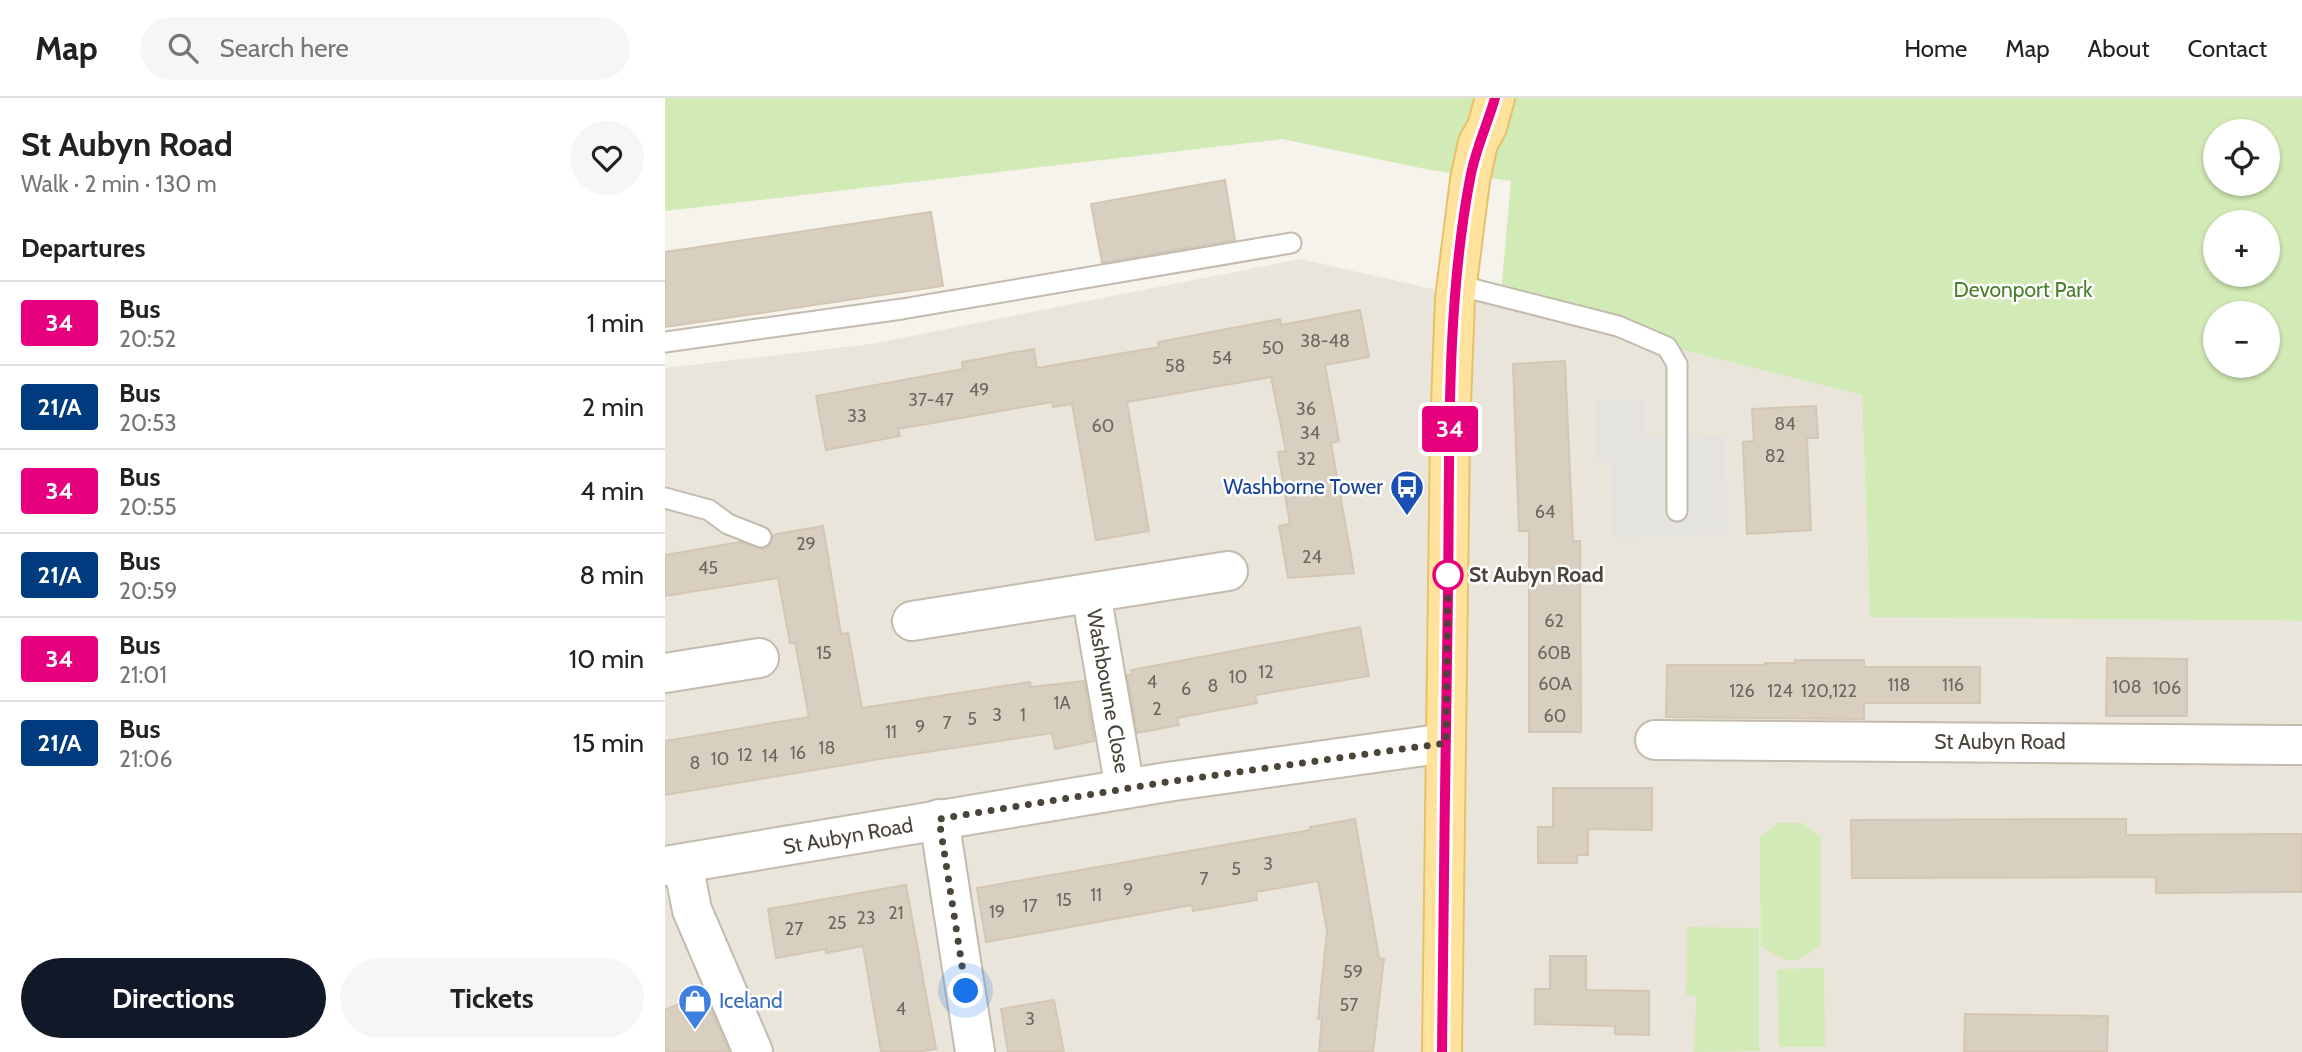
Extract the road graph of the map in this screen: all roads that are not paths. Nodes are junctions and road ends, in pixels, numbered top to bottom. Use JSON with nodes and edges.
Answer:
{"nodes":[{"id":1,"x":1495,"y":98,"type":"edge"},
{"id":2,"x":1291,"y":243,"type":"dead end"},
{"id":3,"x":1457,"y":285,"type":"junction"},
{"id":4,"x":665,"y":342,"type":"edge"},
{"id":5,"x":665,"y":498,"type":"edge"},
{"id":6,"x":1677,"y":511,"type":"dead end"},
{"id":7,"x":761,"y":537,"type":"dead end"},
{"id":8,"x":1228,"y":571,"type":"dead end"},
{"id":9,"x":1091,"y":593,"type":"junction"},
{"id":10,"x":912,"y":621,"type":"dead end"},
{"id":11,"x":759,"y":658,"type":"dead end"},
{"id":12,"x":665,"y":673,"type":"edge"},
{"id":13,"x":1655,"y":740,"type":"dead end"},
{"id":14,"x":1446,"y":743,"type":"junction"},
{"id":15,"x":2302,"y":745,"type":"edge"},
{"id":16,"x":1125,"y":789,"type":"junction"},
{"id":17,"x":939,"y":819,"type":"junction"},
{"id":18,"x":674,"y":865,"type":"edge"},
{"id":19,"x":753,"y":1052,"type":"edge"},
{"id":20,"x":975,"y":1052,"type":"edge"},
{"id":21,"x":1442,"y":1052,"type":"edge"}],
"edges":[{"from":1,"to":3,"type":"main road"},
{"from":2,"to":4,"type":"lane"},
{"from":3,"to":6,"type":"lane"},
{"from":3,"to":14,"type":"main road"},
{"from":5,"to":7,"type":"lane"},
{"from":8,"to":9,"type":"street","name":"Washbourne Close"},
{"from":9,"to":10,"type":"street","name":"Washbourne Close"},
{"from":9,"to":16,"type":"street","name":"Washbourne Close"},
{"from":11,"to":12,"type":"street"},
{"from":13,"to":15,"type":"street","name":"St Aubyn Road"},
{"from":14,"to":16,"type":"street","name":"St Aubyn Road"},
{"from":14,"to":21,"type":"main road"},
{"from":16,"to":17,"type":"street","name":"St Aubyn Road"},
{"from":17,"to":18,"type":"street","name":"St Aubyn Road"},
{"from":17,"to":20,"type":"street"},
{"from":18,"to":19,"type":"street"}]}
